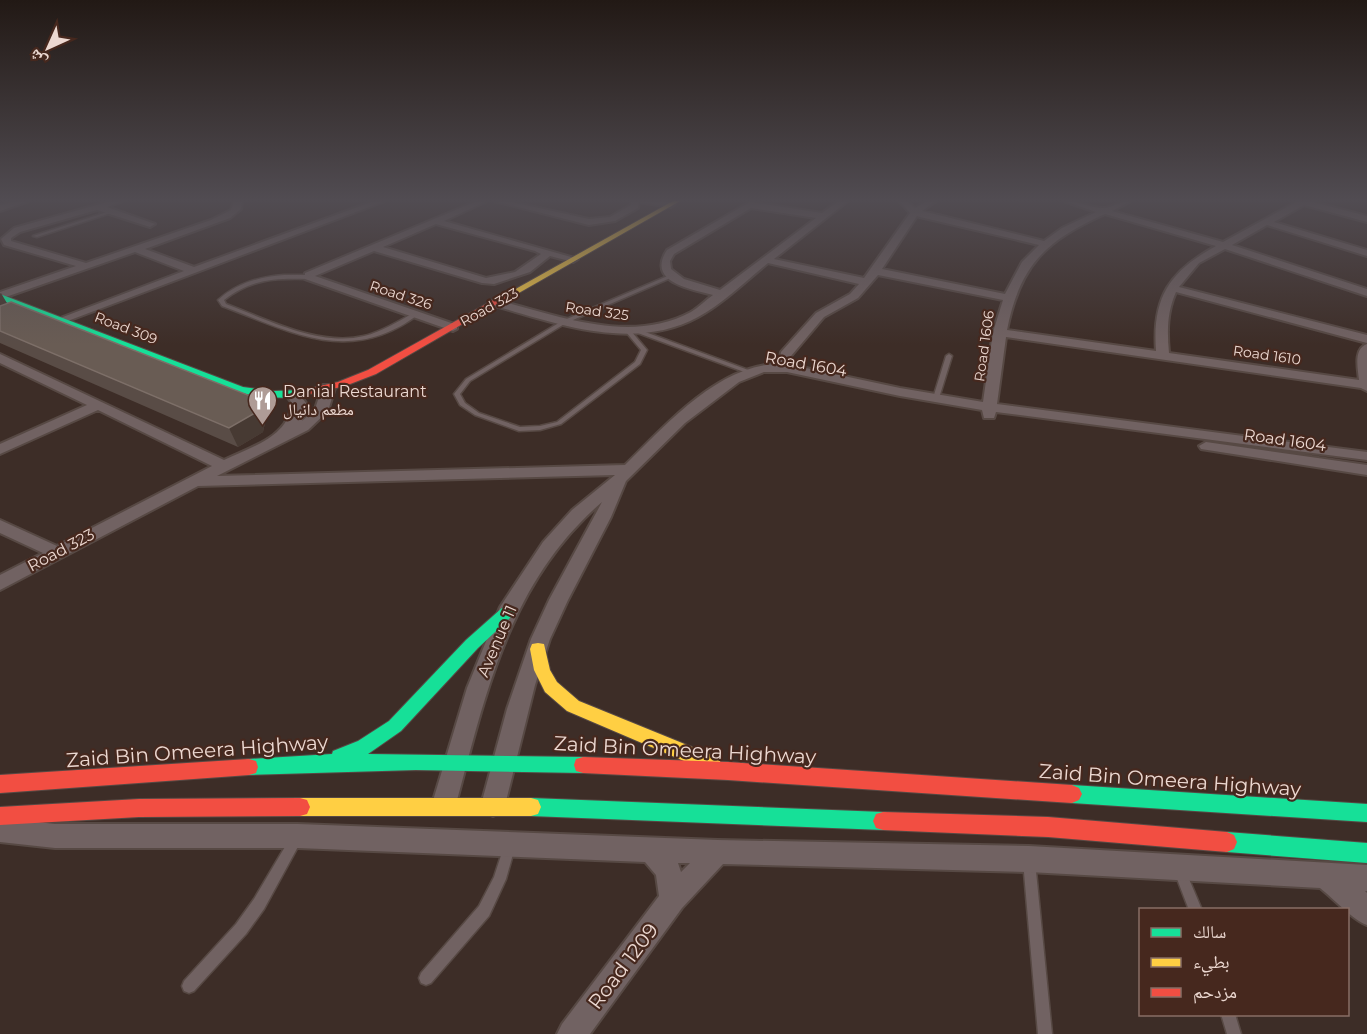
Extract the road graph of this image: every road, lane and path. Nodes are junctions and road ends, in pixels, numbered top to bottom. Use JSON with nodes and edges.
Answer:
{"nodes":[{"id":1,"x":28,"y":249,"type":"edge"},
{"id":2,"x":135,"y":249,"type":"joint"},
{"id":3,"x":248,"y":249,"type":"edge"},
{"id":4,"x":367,"y":249,"type":"edge"},
{"id":5,"x":380,"y":249,"type":"edge"},
{"id":6,"x":591,"y":249,"type":"edge"},
{"id":7,"x":675,"y":249,"type":"edge"},
{"id":8,"x":780,"y":249,"type":"edge"},
{"id":9,"x":890,"y":249,"type":"edge"},
{"id":10,"x":1040,"y":249,"type":"edge"},
{"id":11,"x":1216,"y":249,"type":"edge"},
{"id":12,"x":1237,"y":249,"type":"edge"},
{"id":13,"x":543,"y":250,"type":"joint"},
{"id":14,"x":573,"y":259,"type":"junction"},
{"id":15,"x":766,"y":260,"type":"junction"},
{"id":16,"x":85,"y":266,"type":"junction"},
{"id":17,"x":192,"y":270,"type":"junction"},
{"id":18,"x":876,"y":271,"type":"junction"},
{"id":19,"x":672,"y":276,"type":"junction"},
{"id":20,"x":308,"y":277,"type":"junction"},
{"id":21,"x":495,"y":281,"type":"junction"},
{"id":22,"x":866,"y":282,"type":"junction"},
{"id":23,"x":1172,"y":288,"type":"junction"},
{"id":24,"x":519,"y":290,"type":"junction"},
{"id":25,"x":1367,"y":293,"type":"edge"},
{"id":26,"x":722,"y":294,"type":"junction"},
{"id":27,"x":0,"y":296,"type":"edge"},
{"id":28,"x":1007,"y":298,"type":"junction"},
{"id":29,"x":496,"y":303,"type":"junction"},
{"id":30,"x":33,"y":309,"type":"junction"},
{"id":31,"x":416,"y":314,"type":"junction"},
{"id":32,"x":11,"y":318,"type":"edge"},
{"id":33,"x":61,"y":320,"type":"junction"},
{"id":34,"x":564,"y":322,"type":"junction"},
{"id":35,"x":453,"y":327,"type":"junction"},
{"id":36,"x":633,"y":332,"type":"junction"},
{"id":37,"x":999,"y":332,"type":"junction"},
{"id":38,"x":1367,"y":339,"type":"edge"},
{"id":39,"x":1367,"y":348,"type":"edge"},
{"id":40,"x":1163,"y":355,"type":"junction"},
{"id":41,"x":949,"y":356,"type":"dead end"},
{"id":42,"x":0,"y":358,"type":"edge"},
{"id":43,"x":788,"y":368,"type":"junction"},
{"id":44,"x":749,"y":372,"type":"junction"},
{"id":45,"x":1367,"y":386,"type":"edge"},
{"id":46,"x":328,"y":388,"type":"junction"},
{"id":47,"x":241,"y":390,"type":"joint"},
{"id":48,"x":292,"y":394,"type":"junction"},
{"id":49,"x":936,"y":398,"type":"junction"},
{"id":50,"x":98,"y":405,"type":"junction"},
{"id":51,"x":989,"y":411,"type":"junction"},
{"id":52,"x":284,"y":435,"type":"junction"},
{"id":53,"x":0,"y":450,"type":"edge"},
{"id":54,"x":1367,"y":456,"type":"edge"},
{"id":55,"x":224,"y":465,"type":"junction"},
{"id":56,"x":1367,"y":470,"type":"edge"},
{"id":57,"x":625,"y":475,"type":"junction"},
{"id":58,"x":194,"y":481,"type":"junction"},
{"id":59,"x":0,"y":526,"type":"edge"},
{"id":60,"x":56,"y":552,"type":"junction"},
{"id":61,"x":0,"y":583,"type":"edge"},
{"id":62,"x":507,"y":612,"type":"junction"},
{"id":63,"x":538,"y":649,"type":"junction"},
{"id":64,"x":455,"y":760,"type":"junction"},
{"id":65,"x":331,"y":761,"type":"junction"},
{"id":66,"x":504,"y":761,"type":"junction"},
{"id":67,"x":728,"y":771,"type":"junction"},
{"id":68,"x":0,"y":784,"type":"edge"},
{"id":69,"x":444,"y":804,"type":"junction"},
{"id":70,"x":493,"y":805,"type":"junction"},
{"id":71,"x":1367,"y":813,"type":"edge"},
{"id":72,"x":0,"y":816,"type":"edge"},
{"id":73,"x":0,"y":830,"type":"edge"},
{"id":74,"x":298,"y":836,"type":"junction"},
{"id":75,"x":510,"y":844,"type":"junction"},
{"id":76,"x":651,"y":849,"type":"junction"},
{"id":77,"x":718,"y":852,"type":"junction"},
{"id":78,"x":1367,"y":853,"type":"edge"},
{"id":79,"x":1029,"y":859,"type":"junction"},
{"id":80,"x":1179,"y":868,"type":"junction"},
{"id":81,"x":1325,"y":876,"type":"junction"},
{"id":82,"x":1367,"y":878,"type":"edge"},
{"id":83,"x":674,"y":899,"type":"junction"},
{"id":84,"x":1196,"y":908,"type":"edge"},
{"id":85,"x":1367,"y":912,"type":"edge"},
{"id":86,"x":426,"y":978,"type":"dead end"},
{"id":87,"x":189,"y":986,"type":"dead end"},
{"id":88,"x":1229,"y":1016,"type":"edge"},
{"id":89,"x":572,"y":1034,"type":"edge"},
{"id":90,"x":1045,"y":1034,"type":"edge"},
{"id":91,"x":1234,"y":1034,"type":"edge"}],
"edges":[{"from":1,"to":16,"type":"street"},
{"from":2,"to":16,"type":"street"},
{"from":2,"to":17,"type":"street"},
{"from":3,"to":17,"type":"street"},
{"from":4,"to":20,"type":"street"},
{"from":5,"to":21,"type":"street"},
{"from":6,"to":14,"type":"street","name":"Road 323"},
{"from":7,"to":19,"type":"street"},
{"from":8,"to":15,"type":"street","name":"Road 325"},
{"from":9,"to":18,"type":"street"},
{"from":10,"to":28,"type":"street","name":"Road 1606"},
{"from":11,"to":23,"type":"street"},
{"from":12,"to":25,"type":"street"},
{"from":13,"to":14,"type":"street"},
{"from":13,"to":21,"type":"street"},
{"from":14,"to":24,"type":"street","name":"Road 323"},
{"from":15,"to":22,"type":"street"},
{"from":15,"to":26,"type":"street","name":"Road 325"},
{"from":16,"to":27,"type":"street"},
{"from":17,"to":33,"type":"street"},
{"from":18,"to":22,"type":"street"},
{"from":18,"to":28,"type":"street"},
{"from":19,"to":26,"type":"street"},
{"from":19,"to":34,"type":"lane"},
{"from":20,"to":31,"type":"street","name":"Road 326"},
{"from":20,"to":31,"type":"lane"},
{"from":21,"to":24,"type":"street"},
{"from":22,"to":43,"type":"street"},
{"from":23,"to":38,"type":"street"},
{"from":23,"to":40,"type":"street"},
{"from":24,"to":29,"type":"street","name":"Road 323"},
{"from":26,"to":36,"type":"street","name":"Road 325"},
{"from":27,"to":30,"type":"street","name":"Road 309"},
{"from":28,"to":37,"type":"street","name":"Road 1606"},
{"from":29,"to":34,"type":"street","name":"Road 325"},
{"from":29,"to":35,"type":"street","name":"Road 323"},
{"from":30,"to":32,"type":"street"},
{"from":30,"to":33,"type":"street","name":"Road 309"},
{"from":31,"to":35,"type":"street","name":"Road 326"},
{"from":33,"to":47,"type":"street","name":"Road 309"},
{"from":34,"to":36,"type":"street","name":"Road 325"},
{"from":34,"to":36,"type":"lane"},
{"from":35,"to":46,"type":"street","name":"Road 323"},
{"from":36,"to":44,"type":"lane"},
{"from":37,"to":40,"type":"street","name":"Road 1610"},
{"from":37,"to":51,"type":"street","name":"Road 1606"},
{"from":39,"to":45,"type":"street"},
{"from":40,"to":45,"type":"street","name":"Road 1610"},
{"from":41,"to":49,"type":"lane"},
{"from":42,"to":50,"type":"street"},
{"from":43,"to":44,"type":"street","name":"Road 1604"},
{"from":43,"to":49,"type":"street","name":"Road 1604"},
{"from":44,"to":51,"type":"street","name":"Road 1604"},
{"from":44,"to":57,"type":"street","name":"Avenue 11"},
{"from":46,"to":48,"type":"street","name":"Road 323"},
{"from":46,"to":52,"type":"street","name":"Road 323"},
{"from":47,"to":48,"type":"street","name":"Road 323"},
{"from":48,"to":52,"type":"street"},
{"from":49,"to":51,"type":"street","name":"Road 1604"},
{"from":50,"to":53,"type":"street"},
{"from":50,"to":55,"type":"street"},
{"from":51,"to":54,"type":"street","name":"Road 1604"},
{"from":51,"to":56,"type":"street","name":"Road 1604"},
{"from":52,"to":55,"type":"street","name":"Road 323"},
{"from":55,"to":58,"type":"street","name":"Road 323"},
{"from":57,"to":58,"type":"street"},
{"from":57,"to":62,"type":"street","name":"Avenue 11"},
{"from":57,"to":63,"type":"street","name":"Avenue 11"},
{"from":58,"to":60,"type":"street","name":"Road 323"},
{"from":59,"to":60,"type":"street"},
{"from":60,"to":61,"type":"street","name":"Road 323"},
{"from":62,"to":64,"type":"street","name":"Avenue 11"},
{"from":62,"to":65,"type":"street"},
{"from":63,"to":66,"type":"street","name":"Avenue 11"},
{"from":63,"to":67,"type":"street"},
{"from":64,"to":65,"type":"street","name":"Zaid Bin Omeera Highway"},
{"from":64,"to":66,"type":"street","name":"Zaid Bin Omeera Highway"},
{"from":64,"to":69,"type":"street","name":"Avenue 11"},
{"from":65,"to":68,"type":"street","name":"Zaid Bin Omeera Highway"},
{"from":66,"to":67,"type":"street","name":"Zaid Bin Omeera Highway"},
{"from":66,"to":70,"type":"street","name":"Avenue 11"},
{"from":67,"to":71,"type":"street","name":"Zaid Bin Omeera Highway"},
{"from":69,"to":70,"type":"street"},
{"from":69,"to":72,"type":"street"},
{"from":70,"to":78,"type":"street"},
{"from":73,"to":74,"type":"street"},
{"from":74,"to":75,"type":"street"},
{"from":74,"to":87,"type":"lane"},
{"from":75,"to":76,"type":"street"},
{"from":75,"to":86,"type":"lane"},
{"from":76,"to":77,"type":"street"},
{"from":76,"to":83,"type":"street"},
{"from":77,"to":79,"type":"street"},
{"from":77,"to":83,"type":"street","name":"Road 1209"},
{"from":79,"to":80,"type":"street"},
{"from":79,"to":90,"type":"lane"},
{"from":80,"to":81,"type":"street"},
{"from":80,"to":84,"type":"lane"},
{"from":81,"to":82,"type":"street"},
{"from":81,"to":85,"type":"street"},
{"from":83,"to":89,"type":"street","name":"Road 1209"},
{"from":88,"to":91,"type":"lane"}]}
